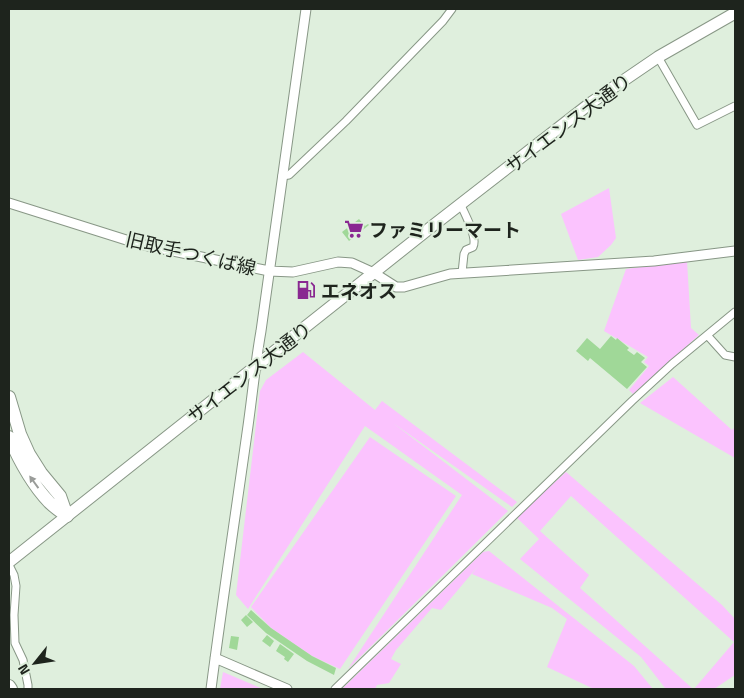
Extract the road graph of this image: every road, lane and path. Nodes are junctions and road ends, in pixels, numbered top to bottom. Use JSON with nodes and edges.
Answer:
{"nodes":[{"id":1,"x":306,"y":9,"type":"edge"},
{"id":2,"x":452,"y":9,"type":"edge"},
{"id":3,"x":735,"y":13,"type":"edge"},
{"id":4,"x":658,"y":57,"type":"junction"},
{"id":5,"x":735,"y":106,"type":"edge"},
{"id":6,"x":282,"y":176,"type":"junction"},
{"id":7,"x":9,"y":203,"type":"edge"},
{"id":8,"x":461,"y":205,"type":"junction"},
{"id":9,"x":735,"y":251,"type":"edge"},
{"id":10,"x":269,"y":271,"type":"junction"},
{"id":11,"x":462,"y":273,"type":"junction"},
{"id":12,"x":374,"y":274,"type":"junction"},
{"id":13,"x":735,"y":312,"type":"edge"},
{"id":14,"x":707,"y":335,"type":"junction"},
{"id":15,"x":735,"y":357,"type":"edge"},
{"id":16,"x":255,"y":368,"type":"junction"},
{"id":17,"x":9,"y":398,"type":"edge"},
{"id":18,"x":9,"y":437,"type":"edge"},
{"id":19,"x":67,"y":516,"type":"junction"},
{"id":20,"x":9,"y":564,"type":"edge"},
{"id":21,"x":215,"y":658,"type":"junction"},
{"id":22,"x":9,"y":686,"type":"edge"},
{"id":23,"x":11,"y":689,"type":"edge"},
{"id":24,"x":28,"y":689,"type":"edge"},
{"id":25,"x":211,"y":689,"type":"edge"},
{"id":26,"x":287,"y":689,"type":"edge"},
{"id":27,"x":335,"y":689,"type":"edge"}],
"edges":[{"from":1,"to":6,"type":"street"},
{"from":2,"to":6,"type":"street"},
{"from":3,"to":4,"type":"main road","name":"サイエンス大通り"},
{"from":4,"to":5,"type":"street"},
{"from":4,"to":8,"type":"main road","name":"サイエンス大通り"},
{"from":6,"to":10,"type":"street"},
{"from":7,"to":10,"type":"street","name":"旧取手つくば線"},
{"from":8,"to":11,"type":"street"},
{"from":8,"to":12,"type":"main road","name":"サイエンス大通り"},
{"from":9,"to":11,"type":"street","name":"旧取手つくば線"},
{"from":10,"to":12,"type":"street","name":"旧取手つくば線"},
{"from":10,"to":16,"type":"street"},
{"from":11,"to":12,"type":"street","name":"旧取手つくば線"},
{"from":12,"to":16,"type":"main road","name":"サイエンス大通り"},
{"from":13,"to":14,"type":"street"},
{"from":14,"to":15,"type":"street"},
{"from":14,"to":27,"type":"street"},
{"from":16,"to":19,"type":"main road","name":"サイエンス大通り"},
{"from":16,"to":21,"type":"street"},
{"from":17,"to":19,"type":"highway"},
{"from":19,"to":18,"type":"highway","one_way":true},
{"from":19,"to":20,"type":"main road","name":"サイエンス大通り"},
{"from":20,"to":24,"type":"street"},
{"from":21,"to":25,"type":"street"},
{"from":21,"to":26,"type":"street"},
{"from":22,"to":23,"type":"highway"}]}
